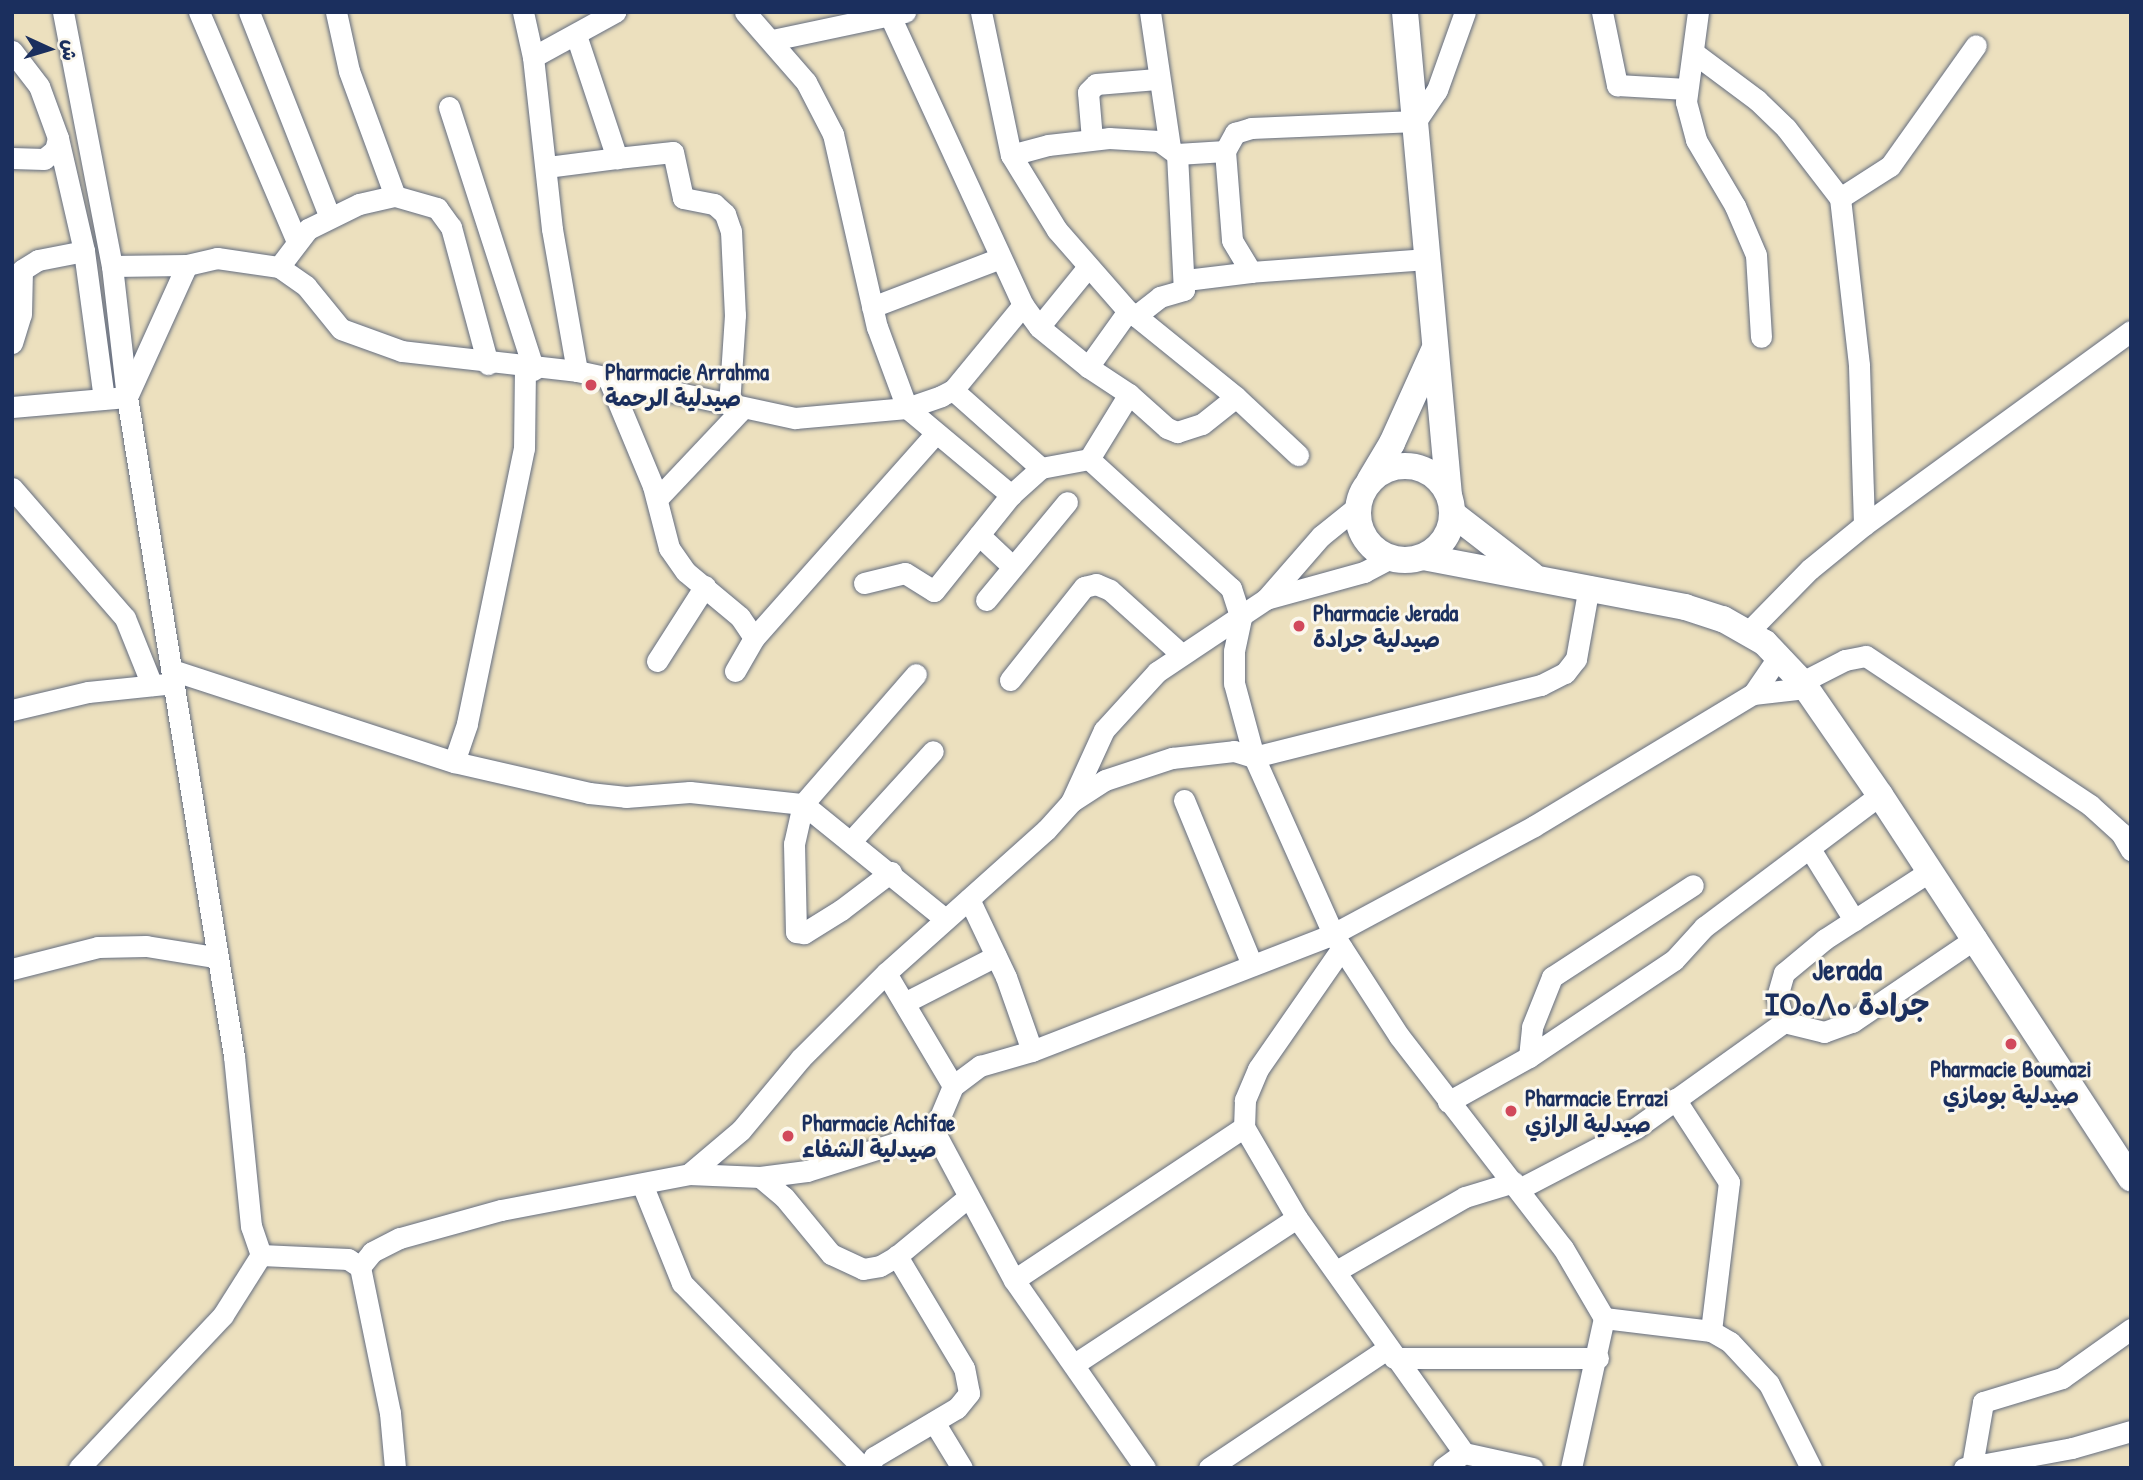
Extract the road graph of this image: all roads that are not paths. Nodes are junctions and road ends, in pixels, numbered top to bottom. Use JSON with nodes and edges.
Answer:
{"nodes":[{"id":1,"x":63,"y":12,"type":"edge"},
{"id":2,"x":198,"y":12,"type":"edge"},
{"id":3,"x":249,"y":12,"type":"edge"},
{"id":4,"x":336,"y":12,"type":"edge"},
{"id":5,"x":523,"y":12,"type":"edge"},
{"id":6,"x":615,"y":12,"type":"edge"},
{"id":7,"x":745,"y":12,"type":"edge"},
{"id":8,"x":981,"y":12,"type":"edge"},
{"id":9,"x":1150,"y":12,"type":"edge"},
{"id":10,"x":1405,"y":12,"type":"edge"},
{"id":11,"x":1465,"y":12,"type":"edge"},
{"id":12,"x":1602,"y":12,"type":"edge"},
{"id":13,"x":1698,"y":12,"type":"edge"},
{"id":14,"x":898,"y":14,"type":"edge"},
{"id":15,"x":576,"y":35,"type":"junction"},
{"id":16,"x":772,"y":40,"type":"junction"},
{"id":17,"x":1976,"y":45,"type":"dead end"},
{"id":18,"x":12,"y":51,"type":"edge"},
{"id":19,"x":1694,"y":53,"type":"junction"},
{"id":20,"x":533,"y":57,"type":"junction"},
{"id":21,"x":1157,"y":79,"type":"junction"},
{"id":22,"x":1687,"y":89,"type":"junction"},
{"id":23,"x":449,"y":107,"type":"dead end"},
{"id":24,"x":1416,"y":121,"type":"junction"},
{"id":25,"x":58,"y":138,"type":"junction"},
{"id":26,"x":1092,"y":139,"type":"junction"},
{"id":27,"x":1174,"y":150,"type":"junction"},
{"id":28,"x":1225,"y":151,"type":"junction"},
{"id":29,"x":1011,"y":155,"type":"junction"},
{"id":30,"x":12,"y":158,"type":"edge"},
{"id":31,"x":617,"y":158,"type":"junction"},
{"id":32,"x":547,"y":167,"type":"junction"},
{"id":33,"x":395,"y":196,"type":"junction"},
{"id":34,"x":1840,"y":198,"type":"junction"},
{"id":35,"x":329,"y":215,"type":"junction"},
{"id":36,"x":296,"y":239,"type":"junction"},
{"id":37,"x":84,"y":251,"type":"junction"},
{"id":38,"x":1427,"y":258,"type":"junction"},
{"id":39,"x":998,"y":259,"type":"junction"},
{"id":40,"x":187,"y":265,"type":"junction"},
{"id":41,"x":112,"y":266,"type":"junction"},
{"id":42,"x":279,"y":267,"type":"junction"},
{"id":43,"x":1087,"y":268,"type":"junction"},
{"id":44,"x":1251,"y":272,"type":"junction"},
{"id":45,"x":1186,"y":280,"type":"junction"},
{"id":46,"x":1023,"y":305,"type":"junction"},
{"id":47,"x":872,"y":307,"type":"junction"},
{"id":48,"x":1132,"y":314,"type":"junction"},
{"id":49,"x":1039,"y":327,"type":"junction"},
{"id":50,"x":2131,"y":331,"type":"edge"},
{"id":51,"x":1761,"y":337,"type":"dead end"},
{"id":52,"x":12,"y":343,"type":"edge"},
{"id":53,"x":1434,"y":349,"type":"junction"},
{"id":54,"x":488,"y":364,"type":"junction"},
{"id":55,"x":1088,"y":367,"type":"junction"},
{"id":56,"x":529,"y":369,"type":"junction"},
{"id":57,"x":577,"y":371,"type":"junction"},
{"id":58,"x":608,"y":378,"type":"junction"},
{"id":59,"x":953,"y":390,"type":"junction"},
{"id":60,"x":1129,"y":394,"type":"junction"},
{"id":61,"x":127,"y":397,"type":"junction"},
{"id":62,"x":1236,"y":397,"type":"junction"},
{"id":63,"x":104,"y":399,"type":"junction"},
{"id":64,"x":736,"y":406,"type":"junction"},
{"id":65,"x":12,"y":407,"type":"edge"},
{"id":66,"x":907,"y":408,"type":"junction"},
{"id":67,"x":936,"y":433,"type":"junction"},
{"id":68,"x":1298,"y":454,"type":"dead end"},
{"id":69,"x":1088,"y":459,"type":"junction"},
{"id":70,"x":1041,"y":468,"type":"junction"},
{"id":71,"x":12,"y":488,"type":"edge"},
{"id":72,"x":1011,"y":495,"type":"junction"},
{"id":73,"x":1363,"y":495,"type":"junction"},
{"id":74,"x":657,"y":499,"type":"junction"},
{"id":75,"x":1067,"y":502,"type":"dead end"},
{"id":76,"x":1451,"y":504,"type":"junction"},
{"id":77,"x":1864,"y":525,"type":"junction"},
{"id":78,"x":979,"y":535,"type":"junction"},
{"id":79,"x":1423,"y":557,"type":"junction"},
{"id":80,"x":1390,"y":558,"type":"junction"},
{"id":81,"x":1012,"y":566,"type":"junction"},
{"id":82,"x":1536,"y":578,"type":"junction"},
{"id":83,"x":864,"y":583,"type":"dead end"},
{"id":84,"x":705,"y":586,"type":"junction"},
{"id":85,"x":1589,"y":586,"type":"junction"},
{"id":86,"x":1266,"y":599,"type":"junction"},
{"id":87,"x":986,"y":600,"type":"dead end"},
{"id":88,"x":1241,"y":618,"type":"junction"},
{"id":89,"x":1749,"y":631,"type":"junction"},
{"id":90,"x":754,"y":638,"type":"junction"},
{"id":91,"x":1181,"y":654,"type":"junction"},
{"id":92,"x":1779,"y":656,"type":"junction"},
{"id":93,"x":657,"y":661,"type":"dead end"},
{"id":94,"x":734,"y":671,"type":"dead end"},
{"id":95,"x":916,"y":674,"type":"dead end"},
{"id":96,"x":173,"y":676,"type":"junction"},
{"id":97,"x":1010,"y":680,"type":"dead end"},
{"id":98,"x":152,"y":685,"type":"junction"},
{"id":99,"x":1804,"y":685,"type":"junction"},
{"id":100,"x":1753,"y":694,"type":"junction"},
{"id":101,"x":12,"y":710,"type":"edge"},
{"id":102,"x":933,"y":751,"type":"dead end"},
{"id":103,"x":1254,"y":757,"type":"junction"},
{"id":104,"x":454,"y":762,"type":"junction"},
{"id":105,"x":1880,"y":795,"type":"junction"},
{"id":106,"x":1184,"y":800,"type":"dead end"},
{"id":107,"x":1071,"y":802,"type":"junction"},
{"id":108,"x":803,"y":804,"type":"junction"},
{"id":109,"x":852,"y":839,"type":"junction"},
{"id":110,"x":1810,"y":849,"type":"junction"},
{"id":111,"x":2131,"y":850,"type":"edge"},
{"id":112,"x":1930,"y":871,"type":"junction"},
{"id":113,"x":891,"y":872,"type":"junction"},
{"id":114,"x":1693,"y":885,"type":"dead end"},
{"id":115,"x":969,"y":899,"type":"junction"},
{"id":116,"x":944,"y":918,"type":"junction"},
{"id":117,"x":1854,"y":920,"type":"junction"},
{"id":118,"x":1976,"y":938,"type":"junction"},
{"id":119,"x":1338,"y":941,"type":"junction"},
{"id":120,"x":996,"y":956,"type":"junction"},
{"id":121,"x":215,"y":957,"type":"junction"},
{"id":122,"x":1252,"y":965,"type":"junction"},
{"id":123,"x":12,"y":969,"type":"edge"},
{"id":124,"x":886,"y":973,"type":"junction"},
{"id":125,"x":906,"y":1002,"type":"junction"},
{"id":126,"x":1784,"y":1022,"type":"junction"},
{"id":127,"x":1032,"y":1051,"type":"junction"},
{"id":128,"x":1529,"y":1057,"type":"junction"},
{"id":129,"x":953,"y":1086,"type":"junction"},
{"id":130,"x":1675,"y":1099,"type":"junction"},
{"id":131,"x":1448,"y":1102,"type":"junction"},
{"id":132,"x":1244,"y":1127,"type":"junction"},
{"id":133,"x":934,"y":1131,"type":"junction"},
{"id":134,"x":2122,"y":1150,"type":"edge"},
{"id":135,"x":689,"y":1174,"type":"junction"},
{"id":136,"x":760,"y":1177,"type":"junction"},
{"id":137,"x":2131,"y":1178,"type":"edge"},
{"id":138,"x":642,"y":1184,"type":"junction"},
{"id":139,"x":1516,"y":1185,"type":"junction"},
{"id":140,"x":967,"y":1198,"type":"junction"},
{"id":141,"x":1297,"y":1218,"type":"junction"},
{"id":142,"x":261,"y":1255,"type":"junction"},
{"id":143,"x":897,"y":1256,"type":"junction"},
{"id":144,"x":360,"y":1267,"type":"junction"},
{"id":145,"x":1338,"y":1270,"type":"junction"},
{"id":146,"x":1014,"y":1280,"type":"junction"},
{"id":147,"x":1604,"y":1318,"type":"junction"},
{"id":148,"x":2131,"y":1329,"type":"edge"},
{"id":149,"x":1711,"y":1331,"type":"junction"},
{"id":150,"x":1390,"y":1353,"type":"junction"},
{"id":151,"x":1598,"y":1358,"type":"junction"},
{"id":152,"x":1076,"y":1363,"type":"junction"},
{"id":153,"x":934,"y":1422,"type":"junction"},
{"id":154,"x":2131,"y":1431,"type":"edge"},
{"id":155,"x":1464,"y":1453,"type":"junction"},
{"id":156,"x":1968,"y":1467,"type":"edge"},
{"id":157,"x":79,"y":1468,"type":"edge"},
{"id":158,"x":394,"y":1468,"type":"edge"},
{"id":159,"x":863,"y":1468,"type":"edge"},
{"id":160,"x":869,"y":1468,"type":"edge"},
{"id":161,"x":962,"y":1468,"type":"edge"},
{"id":162,"x":1145,"y":1468,"type":"edge"},
{"id":163,"x":1209,"y":1468,"type":"edge"},
{"id":164,"x":1443,"y":1468,"type":"edge"},
{"id":165,"x":1532,"y":1468,"type":"edge"},
{"id":166,"x":1572,"y":1468,"type":"edge"},
{"id":167,"x":1811,"y":1468,"type":"edge"}],
"edges":[{"from":1,"to":41,"type":"street"},
{"from":2,"to":36,"type":"street"},
{"from":3,"to":35,"type":"street"},
{"from":4,"to":33,"type":"street"},
{"from":5,"to":20,"type":"street"},
{"from":6,"to":15,"type":"street"},
{"from":7,"to":16,"type":"street"},
{"from":8,"to":29,"type":"street"},
{"from":9,"to":21,"type":"street"},
{"from":10,"to":24,"type":"main road"},
{"from":11,"to":24,"type":"street"},
{"from":12,"to":22,"type":"street"},
{"from":13,"to":19,"type":"street"},
{"from":14,"to":16,"type":"street"},
{"from":14,"to":39,"type":"street"},
{"from":15,"to":20,"type":"street"},
{"from":15,"to":31,"type":"street"},
{"from":16,"to":47,"type":"street"},
{"from":17,"to":34,"type":"street"},
{"from":18,"to":25,"type":"street"},
{"from":19,"to":22,"type":"street"},
{"from":19,"to":34,"type":"street"},
{"from":20,"to":32,"type":"street"},
{"from":21,"to":26,"type":"street"},
{"from":21,"to":27,"type":"street"},
{"from":22,"to":51,"type":"street"},
{"from":23,"to":56,"type":"street"},
{"from":24,"to":28,"type":"street"},
{"from":24,"to":38,"type":"main road"},
{"from":25,"to":30,"type":"street"},
{"from":25,"to":37,"type":"street"},
{"from":26,"to":27,"type":"street"},
{"from":26,"to":29,"type":"street"},
{"from":27,"to":28,"type":"street"},
{"from":27,"to":45,"type":"street"},
{"from":28,"to":44,"type":"street"},
{"from":29,"to":43,"type":"street"},
{"from":31,"to":32,"type":"street"},
{"from":31,"to":64,"type":"street"},
{"from":32,"to":57,"type":"street"},
{"from":33,"to":35,"type":"street"},
{"from":33,"to":54,"type":"street"},
{"from":34,"to":77,"type":"street"},
{"from":35,"to":36,"type":"street"},
{"from":36,"to":42,"type":"street"},
{"from":37,"to":52,"type":"street"},
{"from":37,"to":63,"type":"street"},
{"from":38,"to":44,"type":"street"},
{"from":38,"to":53,"type":"main road"},
{"from":39,"to":46,"type":"street"},
{"from":39,"to":47,"type":"street"},
{"from":40,"to":41,"type":"street"},
{"from":40,"to":42,"type":"street"},
{"from":40,"to":61,"type":"street"},
{"from":41,"to":61,"type":"street"},
{"from":42,"to":54,"type":"street"},
{"from":43,"to":48,"type":"street"},
{"from":43,"to":49,"type":"street"},
{"from":44,"to":45,"type":"street"},
{"from":45,"to":48,"type":"street"},
{"from":46,"to":49,"type":"street"},
{"from":46,"to":59,"type":"street"},
{"from":47,"to":66,"type":"street"},
{"from":48,"to":55,"type":"street"},
{"from":48,"to":62,"type":"street"},
{"from":49,"to":55,"type":"street"},
{"from":50,"to":77,"type":"street"},
{"from":53,"to":73,"type":"main road"},
{"from":53,"to":76,"type":"main road"},
{"from":54,"to":56,"type":"street"},
{"from":55,"to":60,"type":"street"},
{"from":56,"to":57,"type":"street"},
{"from":56,"to":104,"type":"street"},
{"from":57,"to":58,"type":"street"},
{"from":58,"to":64,"type":"street"},
{"from":58,"to":74,"type":"street"},
{"from":59,"to":66,"type":"street"},
{"from":59,"to":70,"type":"street"},
{"from":60,"to":62,"type":"street"},
{"from":60,"to":69,"type":"street"},
{"from":61,"to":63,"type":"street"},
{"from":61,"to":96,"type":"street"},
{"from":62,"to":68,"type":"street"},
{"from":63,"to":65,"type":"street"},
{"from":64,"to":66,"type":"street"},
{"from":64,"to":74,"type":"street"},
{"from":66,"to":67,"type":"street"},
{"from":67,"to":72,"type":"street"},
{"from":67,"to":90,"type":"street"},
{"from":69,"to":70,"type":"street"},
{"from":69,"to":88,"type":"street"},
{"from":70,"to":72,"type":"street"},
{"from":71,"to":98,"type":"street"},
{"from":72,"to":78,"type":"street"},
{"from":73,"to":76,"type":"main road"},
{"from":73,"to":80,"type":"main road"},
{"from":73,"to":86,"type":"street"},
{"from":74,"to":84,"type":"street"},
{"from":75,"to":81,"type":"street"},
{"from":76,"to":79,"type":"main road"},
{"from":76,"to":82,"type":"main road"},
{"from":77,"to":89,"type":"street"},
{"from":78,"to":81,"type":"street"},
{"from":78,"to":83,"type":"street"},
{"from":79,"to":80,"type":"main road"},
{"from":79,"to":82,"type":"main road"},
{"from":80,"to":86,"type":"street"},
{"from":81,"to":87,"type":"street"},
{"from":82,"to":85,"type":"main road"},
{"from":84,"to":90,"type":"street"},
{"from":84,"to":93,"type":"street"},
{"from":85,"to":89,"type":"main road"},
{"from":85,"to":103,"type":"street"},
{"from":86,"to":88,"type":"street"},
{"from":88,"to":91,"type":"street"},
{"from":88,"to":103,"type":"street"},
{"from":89,"to":92,"type":"main road"},
{"from":90,"to":94,"type":"street"},
{"from":91,"to":97,"type":"street"},
{"from":91,"to":107,"type":"street"},
{"from":92,"to":99,"type":"main road"},
{"from":92,"to":100,"type":"street"},
{"from":95,"to":108,"type":"street"},
{"from":96,"to":98,"type":"street"},
{"from":96,"to":104,"type":"street"},
{"from":96,"to":121,"type":"street"},
{"from":98,"to":101,"type":"street"},
{"from":99,"to":100,"type":"street"},
{"from":99,"to":105,"type":"main road"},
{"from":99,"to":111,"type":"street"},
{"from":100,"to":119,"type":"street"},
{"from":102,"to":109,"type":"street"},
{"from":103,"to":107,"type":"street"},
{"from":103,"to":119,"type":"street"},
{"from":104,"to":108,"type":"street"},
{"from":105,"to":110,"type":"street"},
{"from":105,"to":112,"type":"main road"},
{"from":106,"to":122,"type":"street"},
{"from":107,"to":115,"type":"street"},
{"from":108,"to":109,"type":"street"},
{"from":108,"to":113,"type":"street"},
{"from":109,"to":113,"type":"street"},
{"from":110,"to":117,"type":"street"},
{"from":110,"to":128,"type":"street"},
{"from":112,"to":117,"type":"street"},
{"from":112,"to":118,"type":"main road"},
{"from":113,"to":116,"type":"street"},
{"from":114,"to":128,"type":"street"},
{"from":115,"to":116,"type":"street"},
{"from":115,"to":120,"type":"street"},
{"from":116,"to":124,"type":"street"},
{"from":117,"to":126,"type":"street"},
{"from":118,"to":126,"type":"street"},
{"from":118,"to":134,"type":"main road"},
{"from":119,"to":122,"type":"street"},
{"from":119,"to":131,"type":"street"},
{"from":119,"to":132,"type":"street"},
{"from":120,"to":125,"type":"street"},
{"from":120,"to":127,"type":"street"},
{"from":121,"to":123,"type":"street"},
{"from":121,"to":142,"type":"street"},
{"from":122,"to":127,"type":"street"},
{"from":124,"to":125,"type":"street"},
{"from":124,"to":135,"type":"street"},
{"from":125,"to":129,"type":"street"},
{"from":126,"to":130,"type":"street"},
{"from":127,"to":129,"type":"street"},
{"from":128,"to":131,"type":"street"},
{"from":129,"to":133,"type":"street"},
{"from":130,"to":139,"type":"street"},
{"from":130,"to":149,"type":"street"},
{"from":131,"to":139,"type":"street"},
{"from":132,"to":141,"type":"street"},
{"from":132,"to":146,"type":"street"},
{"from":133,"to":136,"type":"street"},
{"from":133,"to":140,"type":"street"},
{"from":134,"to":137,"type":"main road"},
{"from":135,"to":136,"type":"street"},
{"from":135,"to":138,"type":"street"},
{"from":136,"to":143,"type":"street"},
{"from":138,"to":144,"type":"street"},
{"from":138,"to":159,"type":"street"},
{"from":139,"to":145,"type":"street"},
{"from":139,"to":147,"type":"street"},
{"from":140,"to":143,"type":"street"},
{"from":140,"to":146,"type":"street"},
{"from":141,"to":145,"type":"street"},
{"from":141,"to":152,"type":"street"},
{"from":142,"to":144,"type":"street"},
{"from":142,"to":157,"type":"street"},
{"from":143,"to":153,"type":"street"},
{"from":144,"to":158,"type":"street"},
{"from":145,"to":150,"type":"street"},
{"from":146,"to":152,"type":"street"},
{"from":147,"to":149,"type":"street"},
{"from":147,"to":151,"type":"street"},
{"from":148,"to":156,"type":"street"},
{"from":149,"to":167,"type":"street"},
{"from":150,"to":151,"type":"street"},
{"from":150,"to":155,"type":"street"},
{"from":150,"to":163,"type":"street"},
{"from":151,"to":166,"type":"street"},
{"from":152,"to":162,"type":"street"},
{"from":153,"to":160,"type":"street"},
{"from":153,"to":161,"type":"street"},
{"from":154,"to":156,"type":"street"},
{"from":155,"to":164,"type":"street"},
{"from":155,"to":165,"type":"street"}]}
